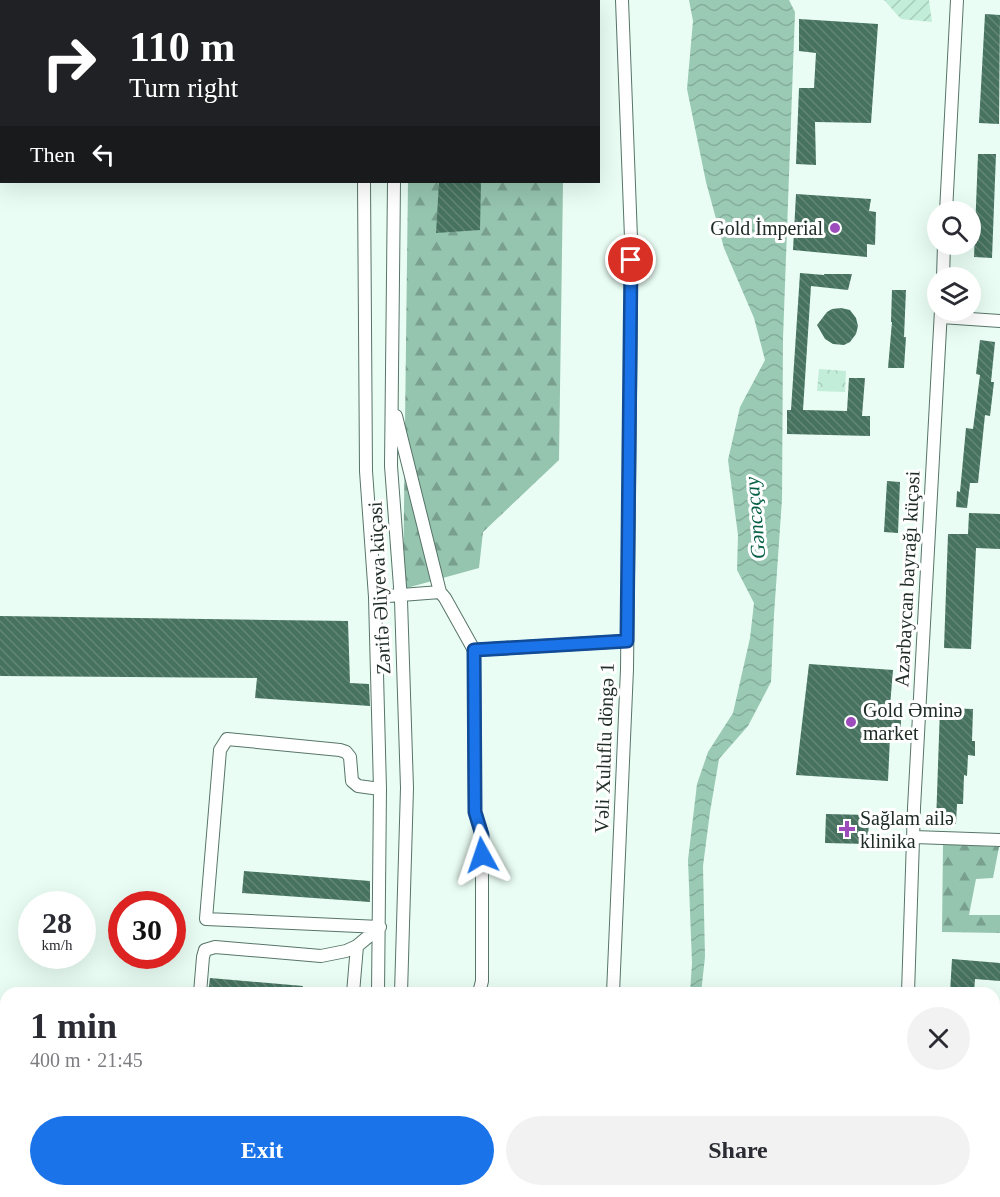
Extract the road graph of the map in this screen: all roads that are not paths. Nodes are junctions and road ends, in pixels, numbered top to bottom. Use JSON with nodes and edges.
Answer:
{"nodes":[{"id":1,"x":622,"y":0,"type":"edge"},
{"id":2,"x":957,"y":0,"type":"edge"},
{"id":3,"x":364,"y":183,"type":"edge"},
{"id":4,"x":394,"y":183,"type":"edge"},
{"id":5,"x":947,"y":201,"type":"edge"},
{"id":6,"x":981,"y":319,"type":"edge"},
{"id":7,"x":941,"y":321,"type":"edge"},
{"id":8,"x":1000,"y":321,"type":"edge"},
{"id":9,"x":392,"y":399,"type":"junction"},
{"id":10,"x":440,"y":592,"type":"junction"},
{"id":11,"x":400,"y":594,"type":"junction"},
{"id":12,"x":375,"y":597,"type":"junction"},
{"id":13,"x":627,"y":641,"type":"junction"},
{"id":14,"x":474,"y":650,"type":"junction"},
{"id":15,"x":380,"y":789,"type":"junction"},
{"id":16,"x":914,"y":837,"type":"junction"},
{"id":17,"x":1000,"y":840,"type":"edge"},
{"id":18,"x":380,"y":927,"type":"junction"},
{"id":19,"x":357,"y":946,"type":"junction"},
{"id":20,"x":200,"y":987,"type":"edge"},
{"id":21,"x":354,"y":987,"type":"edge"},
{"id":22,"x":378,"y":987,"type":"edge"},
{"id":23,"x":402,"y":987,"type":"edge"},
{"id":24,"x":480,"y":987,"type":"edge"},
{"id":25,"x":613,"y":987,"type":"edge"},
{"id":26,"x":908,"y":987,"type":"edge"}],
"edges":[{"from":1,"to":13,"type":"street","name":"Vəli Xuluflu döngə 1"},
{"from":2,"to":5,"type":"street"},
{"from":3,"to":12,"type":"street","name":"Zərifə Əliyeva küçəsi"},
{"from":4,"to":9,"type":"street","name":"Zərifə Əliyeva küçəsi"},
{"from":6,"to":8,"type":"street"},
{"from":7,"to":16,"type":"street","name":"Azərbaycan bayrağı küçəsi"},
{"from":9,"to":10,"type":"street"},
{"from":9,"to":11,"type":"street","name":"Zərifə Əliyeva küçəsi"},
{"from":10,"to":11,"type":"street"},
{"from":10,"to":14,"type":"street"},
{"from":11,"to":12,"type":"street"},
{"from":11,"to":23,"type":"street","name":"Zərifə Əliyeva küçəsi"},
{"from":12,"to":15,"type":"street","name":"Zərifə Əliyeva küçəsi"},
{"from":13,"to":14,"type":"street"},
{"from":13,"to":25,"type":"street","name":"Vəli Xuluflu döngə 1"},
{"from":14,"to":24,"type":"street"},
{"from":15,"to":18,"type":"street","name":"Zərifə Əliyeva küçəsi"},
{"from":15,"to":18,"type":"street"},
{"from":16,"to":17,"type":"street"},
{"from":16,"to":26,"type":"street","name":"Azərbaycan bayrağı küçəsi"},
{"from":18,"to":19,"type":"street"},
{"from":18,"to":22,"type":"street","name":"Zərifə Əliyeva küçəsi"},
{"from":19,"to":20,"type":"street"},
{"from":19,"to":21,"type":"street"}]}
